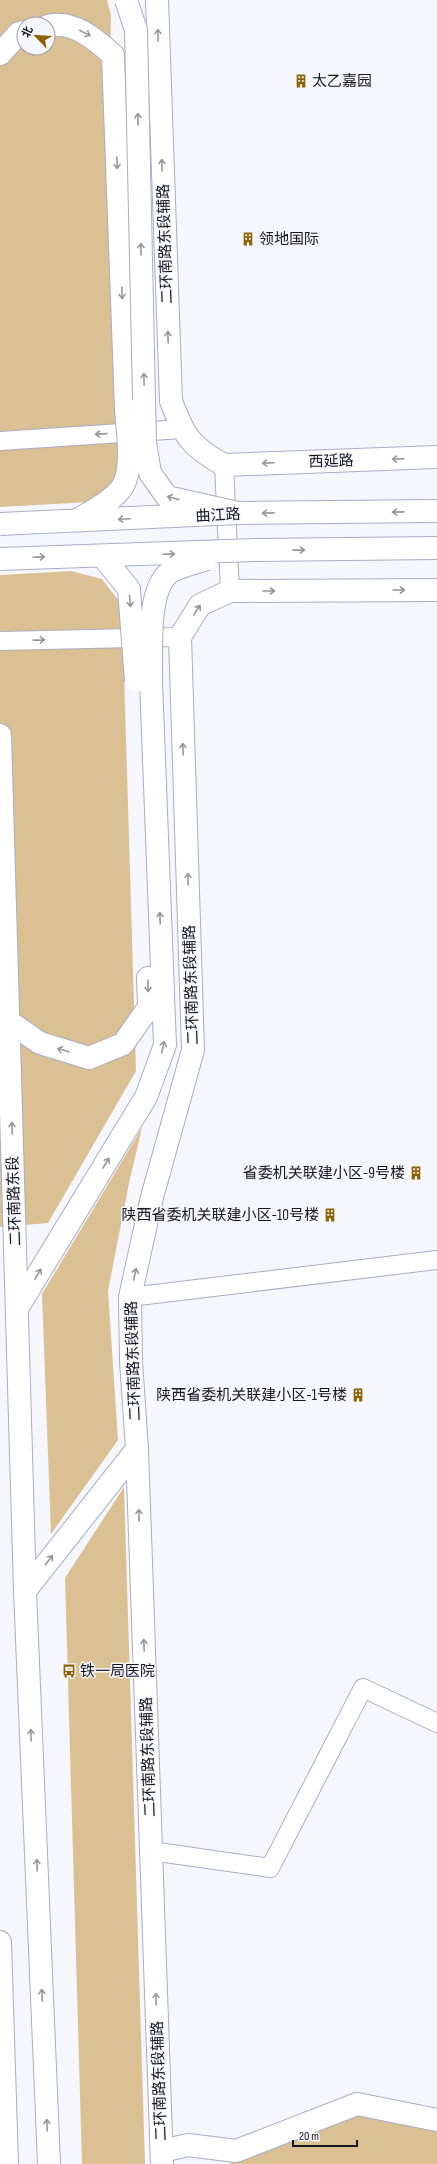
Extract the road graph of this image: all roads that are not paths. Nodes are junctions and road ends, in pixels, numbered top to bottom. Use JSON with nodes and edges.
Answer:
{"nodes":[{"id":1,"x":126,"y":0,"type":"edge"},
{"id":2,"x":157,"y":0,"type":"edge"},
{"id":3,"x":56,"y":24,"type":"edge"},
{"id":4,"x":16,"y":37,"type":"edge"},
{"id":5,"x":0,"y":54,"type":"edge"},
{"id":6,"x":182,"y":430,"type":"junction"},
{"id":7,"x":0,"y":441,"type":"edge"},
{"id":8,"x":437,"y":457,"type":"edge"},
{"id":9,"x":224,"y":465,"type":"junction"},
{"id":10,"x":434,"y":510,"type":"edge"},
{"id":11,"x":238,"y":513,"type":"junction"},
{"id":12,"x":74,"y":522,"type":"junction"},
{"id":13,"x":0,"y":524,"type":"edge"},
{"id":14,"x":433,"y":549,"type":"edge"},
{"id":15,"x":226,"y":552,"type":"junction"},
{"id":16,"x":103,"y":557,"type":"junction"},
{"id":17,"x":0,"y":559,"type":"edge"},
{"id":18,"x":437,"y":590,"type":"edge"},
{"id":19,"x":230,"y":591,"type":"junction"},
{"id":20,"x":180,"y":637,"type":"junction"},
{"id":21,"x":0,"y":641,"type":"edge"},
{"id":22,"x":0,"y":735,"type":"edge"},
{"id":23,"x":8,"y":1021,"type":"junction"},
{"id":24,"x":437,"y":1260,"type":"edge"},
{"id":25,"x":130,"y":1298,"type":"junction"},
{"id":26,"x":18,"y":1307,"type":"junction"},
{"id":27,"x":137,"y":1449,"type":"junction"},
{"id":28,"x":25,"y":1591,"type":"junction"},
{"id":29,"x":437,"y":1723,"type":"edge"},
{"id":30,"x":151,"y":1851,"type":"junction"},
{"id":31,"x":0,"y":1942,"type":"edge"},
{"id":32,"x":437,"y":2120,"type":"edge"},
{"id":33,"x":162,"y":2158,"type":"edge"},
{"id":34,"x":7,"y":2164,"type":"edge"},
{"id":35,"x":49,"y":2164,"type":"edge"}],
"edges":[{"from":11,"to":1,"type":"main road","one_way":true,"bridge":true},
{"from":6,"to":2,"type":"main road","name":"二环南路东段辅路","one_way":true},
{"from":3,"to":12,"type":"main road","one_way":true,"bridge":true},
{"from":4,"to":5,"type":"main road"},
{"from":6,"to":7,"type":"street","one_way":true},
{"from":6,"to":9,"type":"main road","name":"二环南路东段辅路"},
{"from":8,"to":9,"type":"main road","name":"西延路","one_way":true},
{"from":9,"to":19,"type":"street"},
{"from":10,"to":11,"type":"main road","name":"曲江路","one_way":true,"bridge":true},
{"from":11,"to":12,"type":"main road","name":"曲江路","one_way":true,"bridge":true},
{"from":12,"to":13,"type":"main road","name":"曲江路","bridge":true},
{"from":15,"to":14,"type":"main road","one_way":true,"bridge":true},
{"from":16,"to":15,"type":"main road","one_way":true,"bridge":true},
{"from":26,"to":15,"type":"main road","one_way":true,"bridge":true},
{"from":17,"to":16,"type":"main road","one_way":true,"bridge":true},
{"from":16,"to":23,"type":"main road","one_way":true,"bridge":true},
{"from":19,"to":18,"type":"main road","one_way":true},
{"from":20,"to":19,"type":"main road","one_way":true},
{"from":21,"to":20,"type":"street","one_way":true},
{"from":25,"to":20,"type":"main road","name":"二环南路东段辅路","one_way":true},
{"from":22,"to":23,"type":"main road","name":"二环南路东段"},
{"from":26,"to":23,"type":"main road","name":"二环南路东段","one_way":true},
{"from":24,"to":25,"type":"street"},
{"from":25,"to":27,"type":"main road","name":"二环南路东段辅路"},
{"from":26,"to":28,"type":"main road","name":"二环南路东段"},
{"from":28,"to":27,"type":"main road","one_way":true},
{"from":30,"to":27,"type":"main road","name":"二环南路东段辅路","one_way":true},
{"from":35,"to":28,"type":"main road","name":"二环南路东段","one_way":true},
{"from":29,"to":30,"type":"street"},
{"from":33,"to":30,"type":"main road","name":"二环南路东段辅路","one_way":true},
{"from":31,"to":34,"type":"main road"},
{"from":32,"to":33,"type":"main road"}]}
